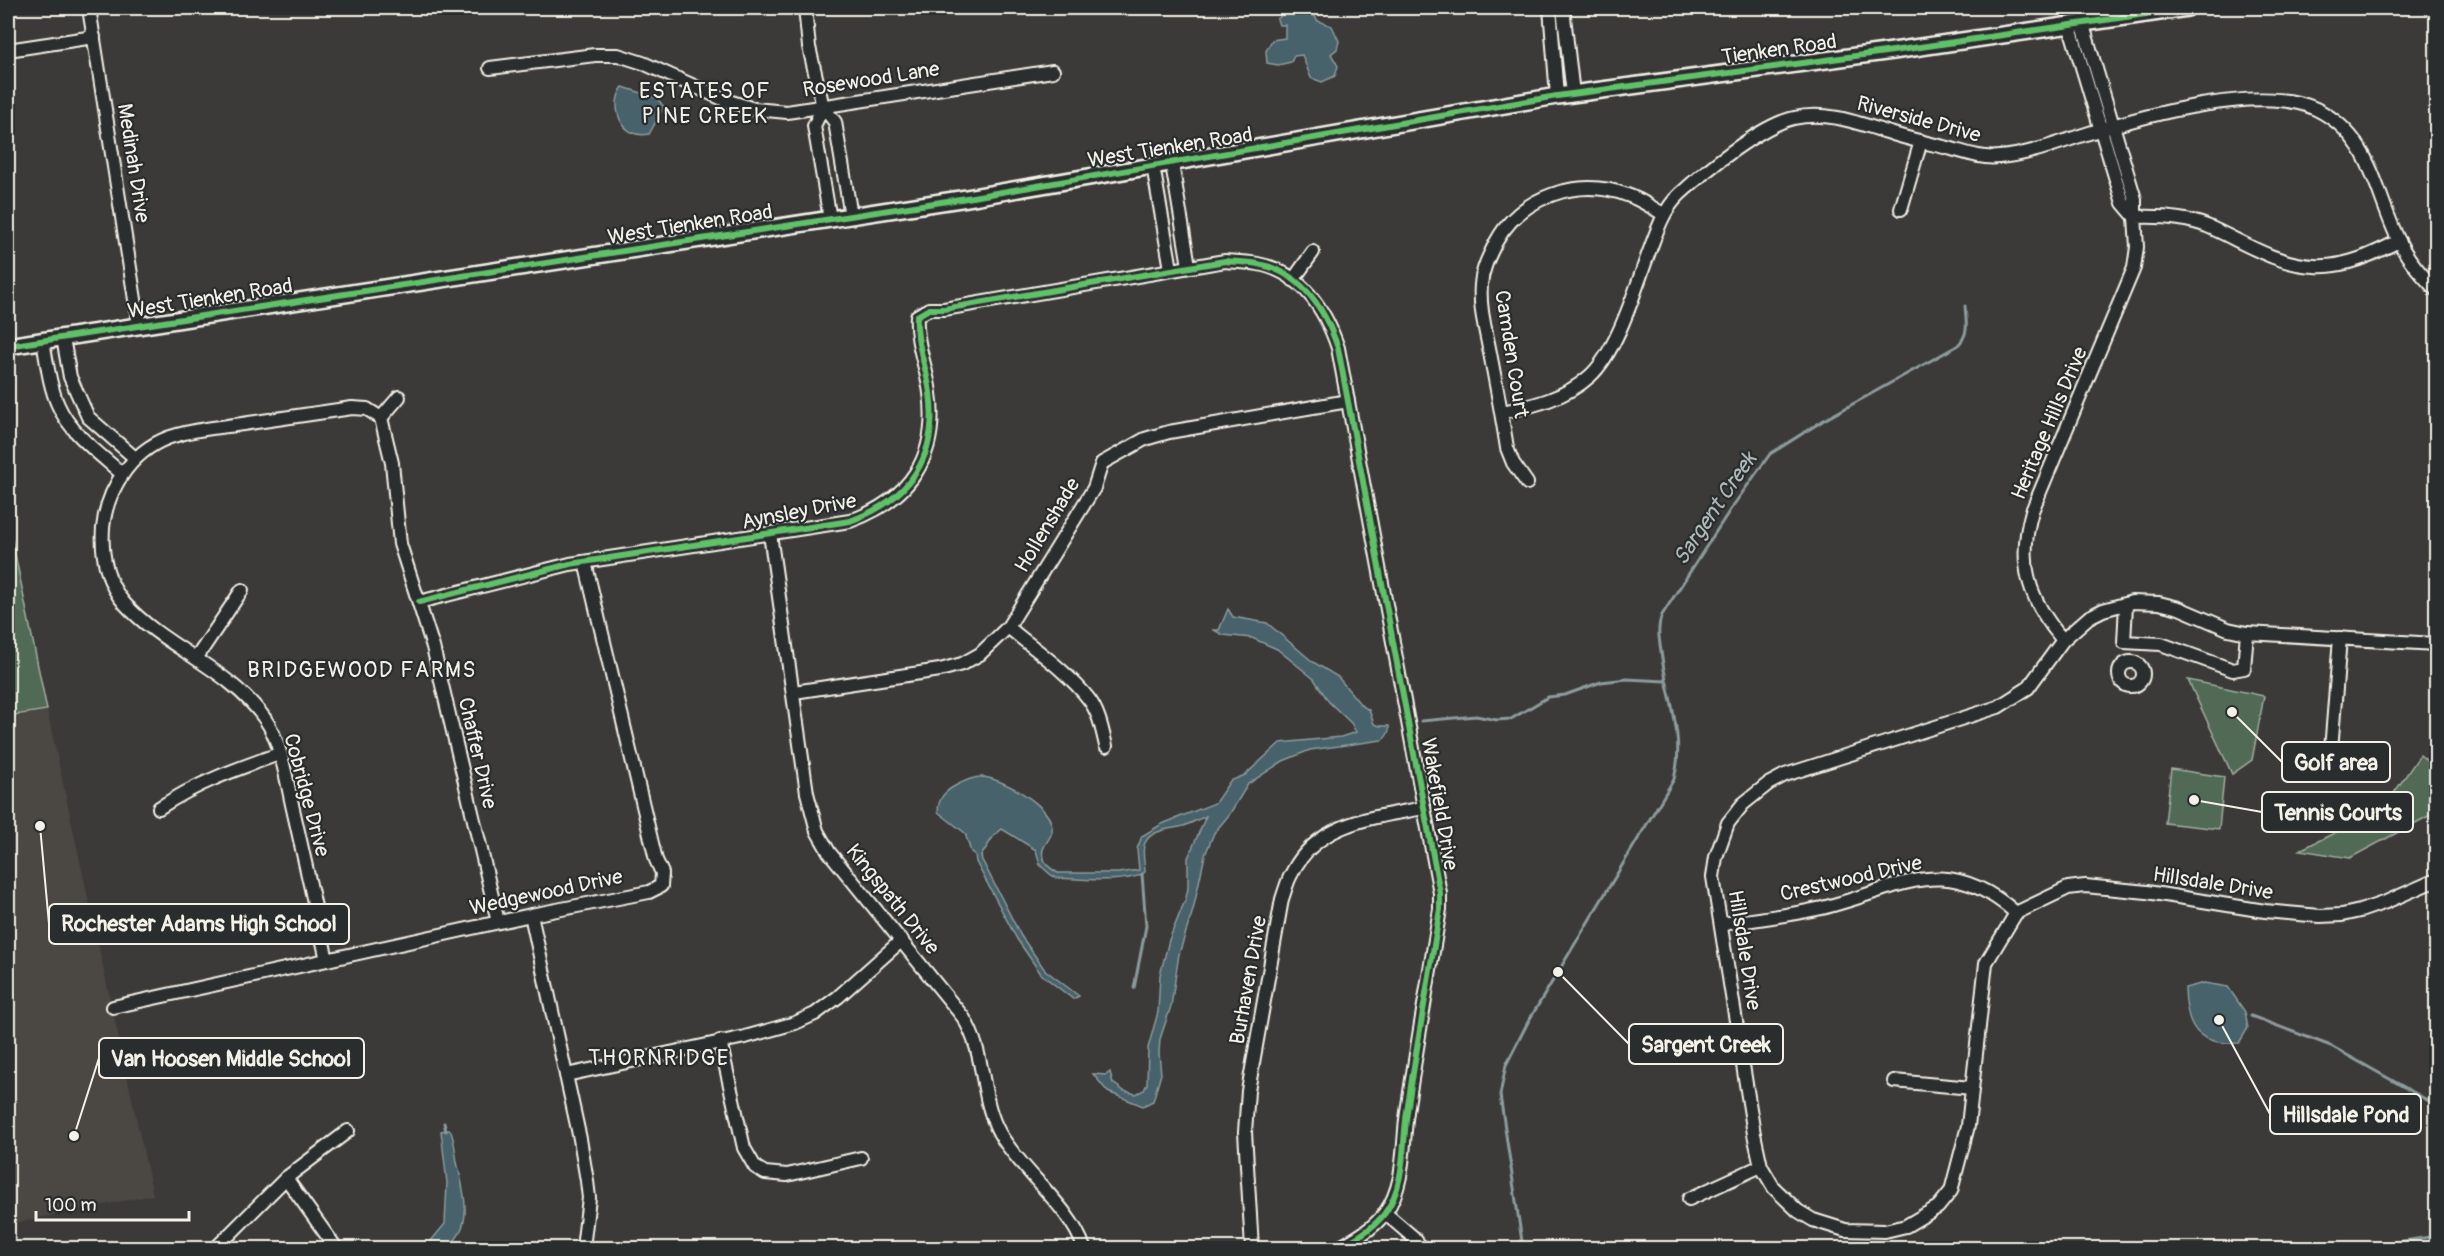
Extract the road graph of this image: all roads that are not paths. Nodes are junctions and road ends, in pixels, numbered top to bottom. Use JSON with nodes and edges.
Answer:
{"nodes":[{"id":1,"x":89,"y":8,"type":"edge"},
{"id":2,"x":805,"y":8,"type":"edge"},
{"id":3,"x":1550,"y":8,"type":"edge"},
{"id":4,"x":1563,"y":8,"type":"edge"},
{"id":5,"x":2187,"y":8,"type":"edge"},
{"id":6,"x":2075,"y":23,"type":"junction"},
{"id":7,"x":94,"y":37,"type":"junction"},
{"id":8,"x":8,"y":50,"type":"edge"},
{"id":9,"x":490,"y":68,"type":"dead end"},
{"id":10,"x":1053,"y":71,"type":"dead end"},
{"id":11,"x":1574,"y":94,"type":"junction"},
{"id":12,"x":1557,"y":96,"type":"junction"},
{"id":13,"x":823,"y":107,"type":"junction"},
{"id":14,"x":2107,"y":127,"type":"junction"},
{"id":15,"x":1377,"y":128,"type":"joint"},
{"id":16,"x":1922,"y":141,"type":"junction"},
{"id":17,"x":1172,"y":164,"type":"junction"},
{"id":18,"x":1153,"y":166,"type":"junction"},
{"id":19,"x":1900,"y":209,"type":"dead end"},
{"id":20,"x":1663,"y":214,"type":"junction"},
{"id":21,"x":851,"y":216,"type":"junction"},
{"id":22,"x":2135,"y":217,"type":"junction"},
{"id":23,"x":830,"y":219,"type":"junction"},
{"id":24,"x":2399,"y":241,"type":"junction"},
{"id":25,"x":1313,"y":252,"type":"dead end"},
{"id":26,"x":1189,"y":267,"type":"junction"},
{"id":27,"x":1171,"y":270,"type":"junction"},
{"id":28,"x":1293,"y":280,"type":"junction"},
{"id":29,"x":2436,"y":290,"type":"edge"},
{"id":30,"x":139,"y":325,"type":"junction"},
{"id":31,"x":63,"y":338,"type":"junction"},
{"id":32,"x":43,"y":341,"type":"junction"},
{"id":33,"x":8,"y":346,"type":"edge"},
{"id":34,"x":399,"y":397,"type":"dead end"},
{"id":35,"x":1348,"y":401,"type":"junction"},
{"id":36,"x":1502,"y":412,"type":"junction"},
{"id":37,"x":88,"y":417,"type":"junction"},
{"id":38,"x":381,"y":418,"type":"junction"},
{"id":39,"x":74,"y":429,"type":"junction"},
{"id":40,"x":129,"y":466,"type":"junction"},
{"id":41,"x":1527,"y":483,"type":"dead end"},
{"id":42,"x":770,"y":534,"type":"junction"},
{"id":43,"x":585,"y":562,"type":"junction"},
{"id":44,"x":242,"y":590,"type":"dead end"},
{"id":45,"x":419,"y":602,"type":"junction"},
{"id":46,"x":2126,"y":605,"type":"junction"},
{"id":47,"x":1008,"y":627,"type":"junction"},
{"id":48,"x":2247,"y":633,"type":"junction"},
{"id":49,"x":2340,"y":638,"type":"junction"},
{"id":50,"x":2063,"y":639,"type":"junction"},
{"id":51,"x":2124,"y":642,"type":"junction"},
{"id":52,"x":2436,"y":644,"type":"edge"},
{"id":53,"x":197,"y":657,"type":"junction"},
{"id":54,"x":2124,"y":665,"type":"dead end"},
{"id":55,"x":794,"y":692,"type":"junction"},
{"id":56,"x":1106,"y":746,"type":"dead end"},
{"id":57,"x":2331,"y":750,"type":"dead end"},
{"id":58,"x":279,"y":754,"type":"junction"},
{"id":59,"x":159,"y":808,"type":"dead end"},
{"id":60,"x":1425,"y":808,"type":"junction"},
{"id":61,"x":2436,"y":880,"type":"edge"},
{"id":62,"x":2016,"y":913,"type":"junction"},
{"id":63,"x":531,"y":915,"type":"junction"},
{"id":64,"x":498,"y":922,"type":"junction"},
{"id":65,"x":1721,"y":924,"type":"junction"},
{"id":66,"x":902,"y":940,"type":"junction"},
{"id":67,"x":327,"y":960,"type":"junction"},
{"id":68,"x":113,"y":1007,"type":"dead end"},
{"id":69,"x":720,"y":1041,"type":"junction"},
{"id":70,"x":566,"y":1075,"type":"junction"},
{"id":71,"x":1894,"y":1081,"type":"dead end"},
{"id":72,"x":1972,"y":1088,"type":"junction"},
{"id":73,"x":348,"y":1131,"type":"dead end"},
{"id":74,"x":861,"y":1158,"type":"dead end"},
{"id":75,"x":1761,"y":1166,"type":"junction"},
{"id":76,"x":286,"y":1178,"type":"junction"},
{"id":77,"x":1689,"y":1199,"type":"dead end"},
{"id":78,"x":1385,"y":1212,"type":"junction"},
{"id":79,"x":216,"y":1248,"type":"edge"},
{"id":80,"x":336,"y":1248,"type":"edge"},
{"id":81,"x":582,"y":1248,"type":"edge"},
{"id":82,"x":1084,"y":1248,"type":"edge"},
{"id":83,"x":1252,"y":1248,"type":"edge"},
{"id":84,"x":1338,"y":1248,"type":"edge"},
{"id":85,"x":1422,"y":1248,"type":"edge"}],
"edges":[{"from":1,"to":7,"type":"street","name":"Medinah Drive"},
{"from":2,"to":13,"type":"street"},
{"from":3,"to":12,"type":"street"},
{"from":4,"to":11,"type":"street"},
{"from":5,"to":6,"type":"street","name":"Tienken Road"},
{"from":6,"to":11,"type":"street","name":"Tienken Road"},
{"from":6,"to":14,"type":"street","name":"Heritage Hills Drive"},
{"from":7,"to":8,"type":"street"},
{"from":7,"to":30,"type":"street","name":"Medinah Drive"},
{"from":9,"to":13,"type":"street","name":"Rosewood Lane"},
{"from":10,"to":13,"type":"street","name":"Rosewood Lane"},
{"from":11,"to":12,"type":"street","name":"Tienken Road"},
{"from":12,"to":15,"type":"street","name":"Tienken Road"},
{"from":13,"to":21,"type":"street"},
{"from":13,"to":23,"type":"street"},
{"from":14,"to":16,"type":"street","name":"Riverside Drive"},
{"from":14,"to":22,"type":"street","name":"Heritage Hills Drive"},
{"from":14,"to":24,"type":"street","name":"Riverside Drive"},
{"from":15,"to":17,"type":"street","name":"West Tienken Road"},
{"from":16,"to":19,"type":"street"},
{"from":16,"to":20,"type":"street","name":"Riverside Drive"},
{"from":17,"to":18,"type":"street","name":"West Tienken Road"},
{"from":17,"to":26,"type":"street"},
{"from":18,"to":21,"type":"street","name":"West Tienken Road"},
{"from":18,"to":27,"type":"street"},
{"from":20,"to":36,"type":"street","name":"Riverside Drive"},
{"from":20,"to":36,"type":"street","name":"Camden Court"},
{"from":21,"to":23,"type":"street","name":"West Tienken Road"},
{"from":22,"to":24,"type":"street"},
{"from":22,"to":50,"type":"street","name":"Heritage Hills Drive"},
{"from":23,"to":30,"type":"street","name":"West Tienken Road"},
{"from":24,"to":29,"type":"street","name":"Riverside Drive"},
{"from":25,"to":28,"type":"street"},
{"from":26,"to":27,"type":"street","name":"Aynsley Drive"},
{"from":26,"to":28,"type":"street","name":"Aynsley Drive"},
{"from":27,"to":42,"type":"street","name":"Aynsley Drive"},
{"from":28,"to":35,"type":"street","name":"Wakefield Drive"},
{"from":30,"to":31,"type":"street","name":"West Tienken Road"},
{"from":31,"to":32,"type":"street","name":"West Tienken Road"},
{"from":31,"to":37,"type":"street"},
{"from":32,"to":33,"type":"street","name":"West Tienken Road"},
{"from":32,"to":39,"type":"street"},
{"from":34,"to":38,"type":"street"},
{"from":35,"to":47,"type":"street","name":"Hollenshade"},
{"from":35,"to":60,"type":"street","name":"Wakefield Drive"},
{"from":36,"to":41,"type":"street","name":"Camden Court"},
{"from":37,"to":39,"type":"street"},
{"from":37,"to":40,"type":"street"},
{"from":38,"to":40,"type":"street"},
{"from":38,"to":45,"type":"street","name":"Chaffer Drive"},
{"from":39,"to":40,"type":"street"},
{"from":40,"to":53,"type":"street","name":"Cobridge Drive"},
{"from":42,"to":43,"type":"street","name":"Aynsley Drive"},
{"from":42,"to":55,"type":"street","name":"Kingspath Drive"},
{"from":43,"to":45,"type":"street","name":"Aynsley Drive"},
{"from":43,"to":63,"type":"street","name":"Wedgewood Drive"},
{"from":44,"to":53,"type":"street"},
{"from":45,"to":64,"type":"street","name":"Chaffer Drive"},
{"from":46,"to":48,"type":"street","name":"Hillsdale Drive"},
{"from":46,"to":50,"type":"street","name":"Hillsdale Drive"},
{"from":46,"to":51,"type":"street"},
{"from":47,"to":55,"type":"street","name":"Hollenshade"},
{"from":47,"to":56,"type":"street"},
{"from":48,"to":49,"type":"street","name":"Hillsdale Drive"},
{"from":48,"to":51,"type":"street"},
{"from":49,"to":52,"type":"street","name":"Hillsdale Drive"},
{"from":49,"to":57,"type":"street"},
{"from":50,"to":65,"type":"street","name":"Hillsdale Drive"},
{"from":51,"to":54,"type":"street"},
{"from":53,"to":58,"type":"street","name":"Cobridge Drive"},
{"from":55,"to":66,"type":"street","name":"Kingspath Drive"},
{"from":58,"to":59,"type":"street"},
{"from":58,"to":67,"type":"street","name":"Cobridge Drive"},
{"from":60,"to":78,"type":"street","name":"Wakefield Drive"},
{"from":60,"to":83,"type":"street","name":"Burhaven Drive"},
{"from":61,"to":62,"type":"street","name":"Hillsdale Drive"},
{"from":62,"to":65,"type":"street","name":"Crestwood Drive"},
{"from":62,"to":72,"type":"street","name":"Hillsdale Drive"},
{"from":63,"to":64,"type":"street","name":"Wedgewood Drive"},
{"from":63,"to":70,"type":"street"},
{"from":64,"to":67,"type":"street","name":"Wedgewood Drive"},
{"from":65,"to":75,"type":"street","name":"Hillsdale Drive"},
{"from":66,"to":69,"type":"street"},
{"from":66,"to":82,"type":"street","name":"Kingspath Drive"},
{"from":67,"to":68,"type":"street","name":"Wedgewood Drive"},
{"from":69,"to":70,"type":"street"},
{"from":69,"to":74,"type":"street"},
{"from":70,"to":81,"type":"street"},
{"from":71,"to":72,"type":"street"},
{"from":72,"to":75,"type":"street","name":"Hillsdale Drive"},
{"from":73,"to":76,"type":"street"},
{"from":75,"to":77,"type":"street"},
{"from":76,"to":79,"type":"street"},
{"from":76,"to":80,"type":"street"},
{"from":78,"to":84,"type":"street"},
{"from":78,"to":85,"type":"street"}]}
